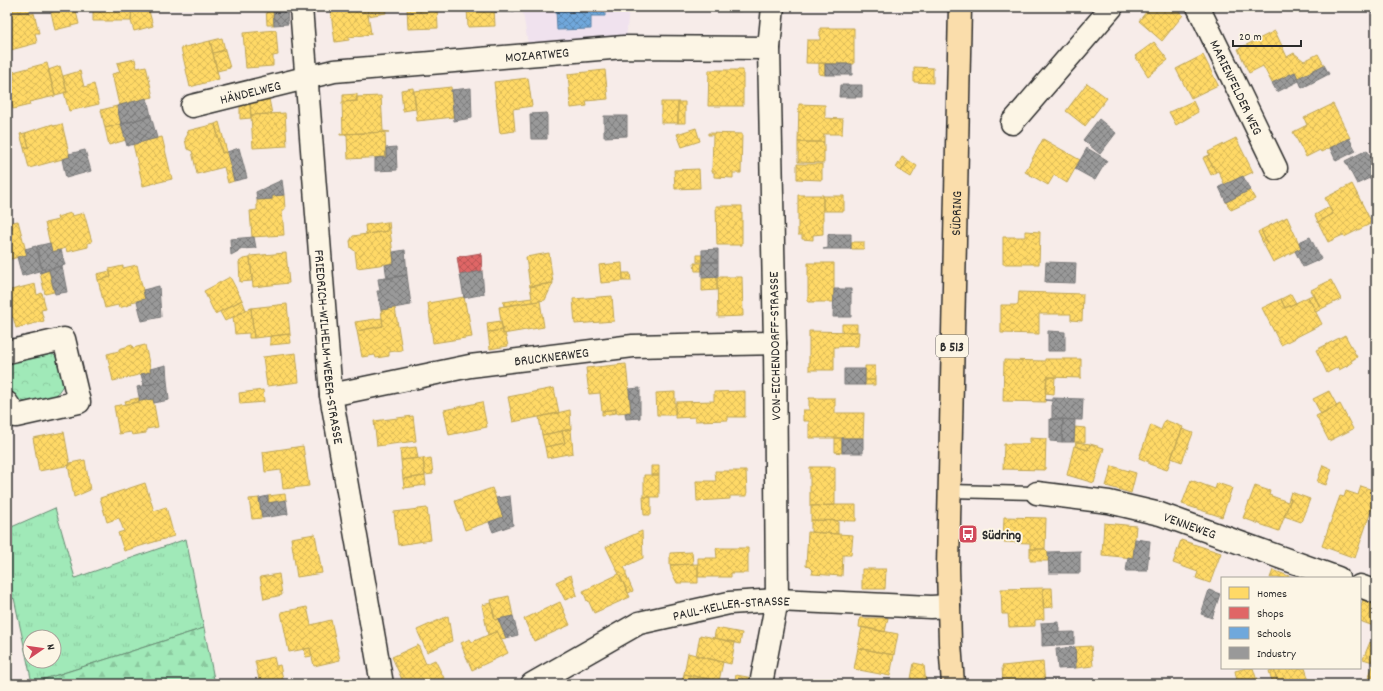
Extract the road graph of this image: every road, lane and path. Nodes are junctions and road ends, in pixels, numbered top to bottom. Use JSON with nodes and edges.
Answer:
{"nodes":[{"id":1,"x":301,"y":7,"type":"edge"},
{"id":2,"x":773,"y":7,"type":"edge"},
{"id":3,"x":960,"y":7,"type":"edge"},
{"id":4,"x":1112,"y":7,"type":"edge"},
{"id":5,"x":1198,"y":7,"type":"edge"},
{"id":6,"x":768,"y":48,"type":"junction"},
{"id":7,"x":307,"y":77,"type":"junction"},
{"id":8,"x":192,"y":106,"type":"dead end"},
{"id":9,"x":1012,"y":123,"type":"dead end"},
{"id":10,"x":1276,"y":168,"type":"dead end"},
{"id":11,"x":775,"y":342,"type":"junction"},
{"id":12,"x":7,"y":352,"type":"edge"},
{"id":13,"x":332,"y":395,"type":"junction"},
{"id":14,"x":7,"y":402,"type":"edge"},
{"id":15,"x":949,"y":491,"type":"junction"},
{"id":16,"x":1037,"y":493,"type":"joint"},
{"id":17,"x":1335,"y":577,"type":"edge"},
{"id":18,"x":1361,"y":586,"type":"edge"},
{"id":19,"x":1376,"y":592,"type":"edge"},
{"id":20,"x":777,"y":600,"type":"junction"},
{"id":21,"x":949,"y":606,"type":"junction"},
{"id":22,"x":382,"y":684,"type":"edge"},
{"id":23,"x":532,"y":684,"type":"edge"},
{"id":24,"x":761,"y":684,"type":"edge"},
{"id":25,"x":953,"y":684,"type":"edge"}],
"edges":[{"from":1,"to":7,"type":"street","name":"FRIEDRICH-WILHELM-WEBER-STRASSE"},
{"from":2,"to":6,"type":"street","name":"VON-EICHENDORFF-STRASSE"},
{"from":3,"to":15,"type":"main road","name":"SÜDRING","number":"B 513"},
{"from":4,"to":9,"type":"street"},
{"from":5,"to":10,"type":"street","name":"MARIENFELDER WEG"},
{"from":6,"to":7,"type":"street","name":"MOZARTWEG"},
{"from":6,"to":11,"type":"street","name":"VON-EICHENDORFF-STRASSE"},
{"from":7,"to":8,"type":"street","name":"HÄNDELWEG"},
{"from":7,"to":13,"type":"street","name":"FRIEDRICH-WILHELM-WEBER-STRASSE"},
{"from":11,"to":13,"type":"street","name":"BRUCKNERWEG"},
{"from":11,"to":20,"type":"street","name":"VON-EICHENDORFF-STRASSE"},
{"from":12,"to":14,"type":"street"},
{"from":13,"to":22,"type":"street","name":"FRIEDRICH-WILHELM-WEBER-STRASSE"},
{"from":15,"to":16,"type":"lane"},
{"from":15,"to":21,"type":"main road","name":"SÜDRING","number":"B 513"},
{"from":16,"to":17,"type":"street","name":"VENNEWEG"},
{"from":18,"to":19,"type":"street"},
{"from":20,"to":21,"type":"street","name":"PAUL-KELLER-STRASSE"},
{"from":20,"to":23,"type":"street","name":"PAUL-KELLER-STRASSE"},
{"from":20,"to":24,"type":"street","name":"VON-EICHENDORFF-STRASSE"},
{"from":21,"to":25,"type":"main road","name":"SÜDRING","number":"B 513"}]}
